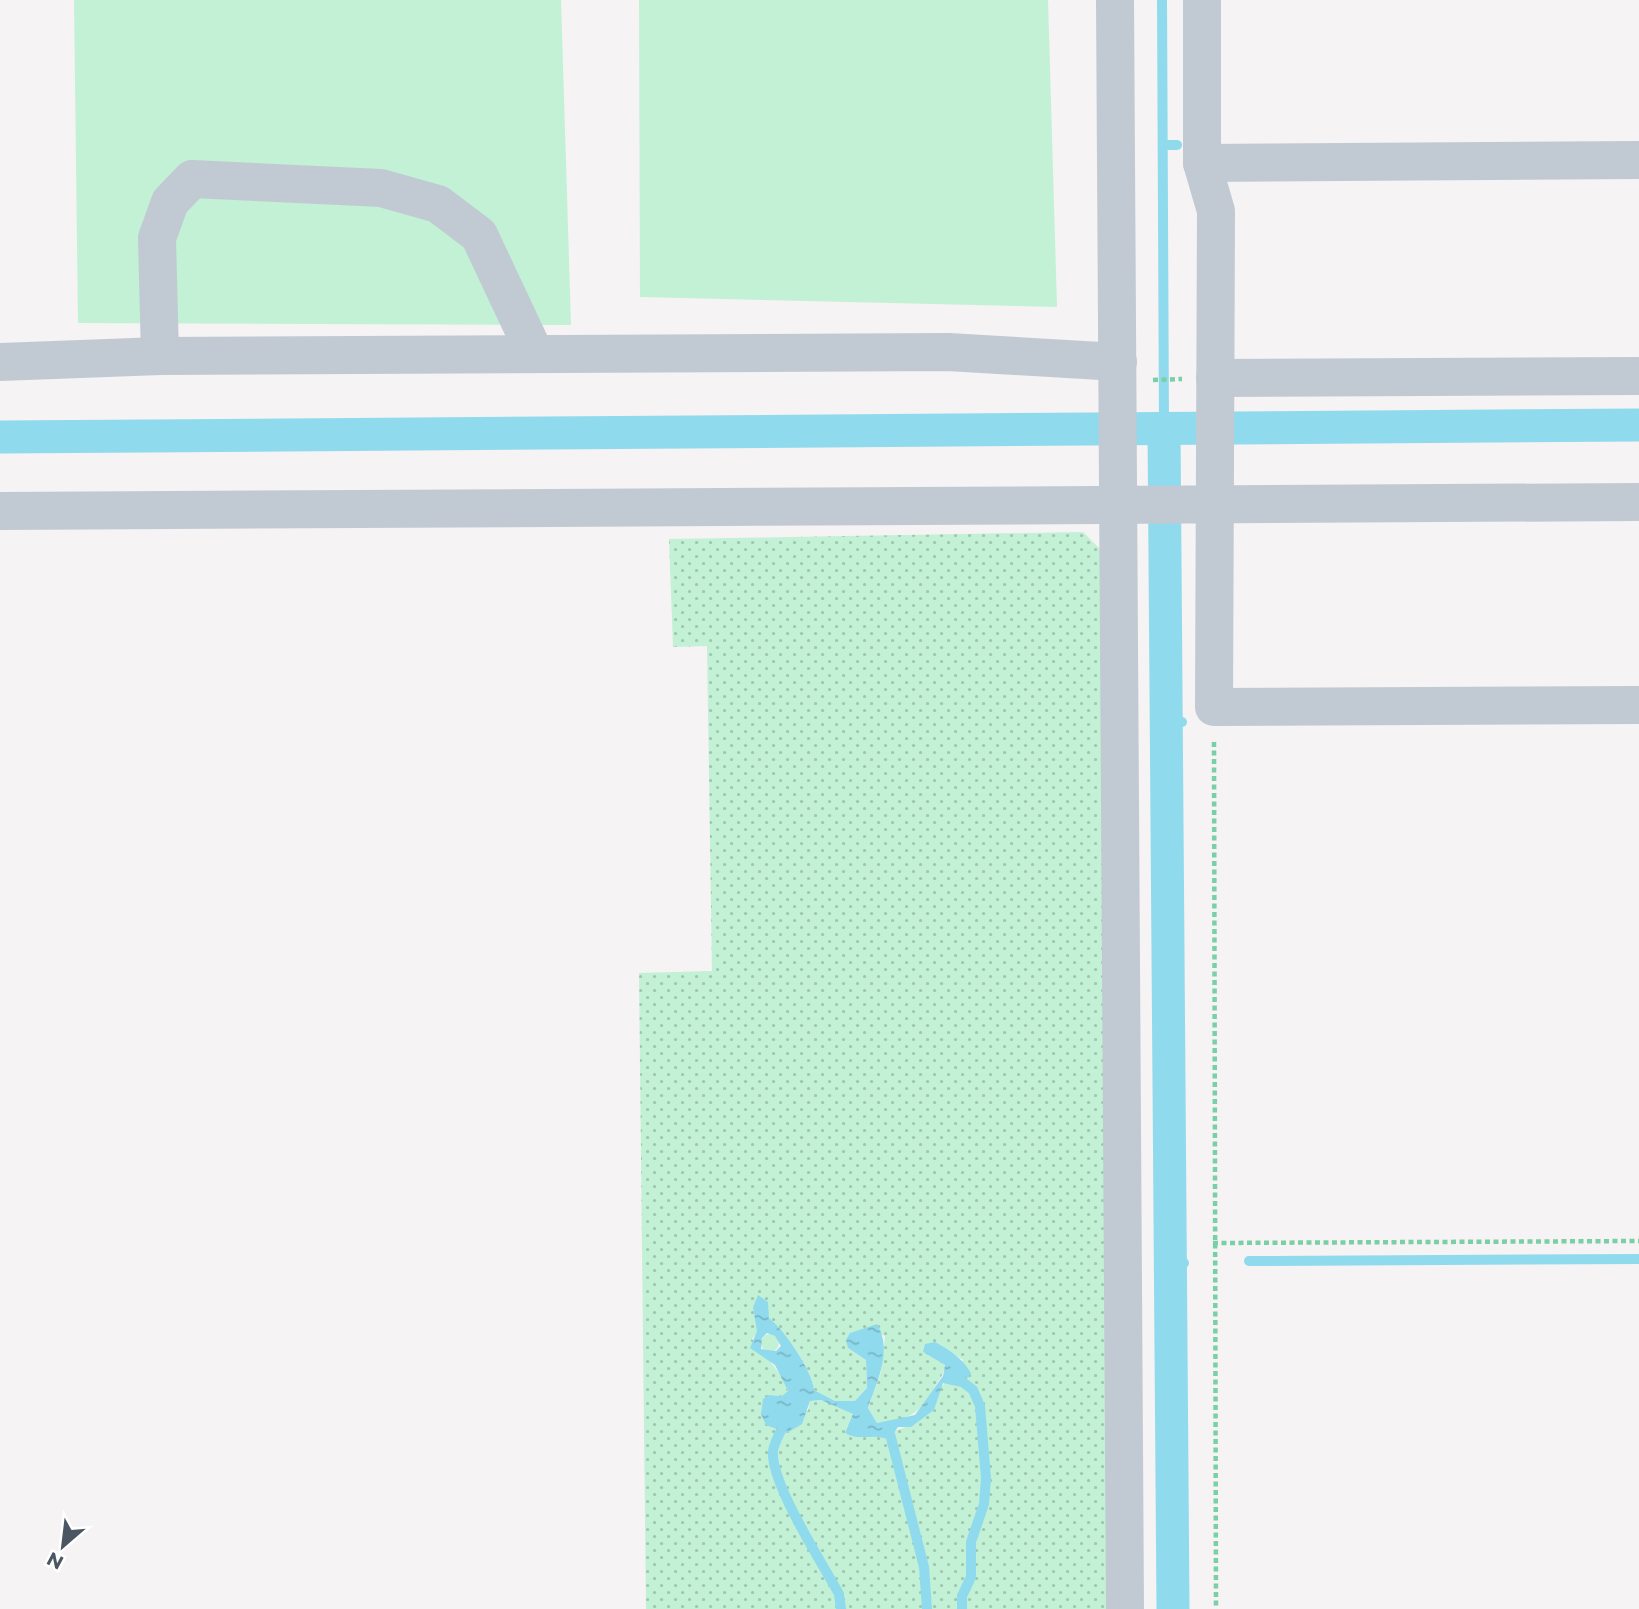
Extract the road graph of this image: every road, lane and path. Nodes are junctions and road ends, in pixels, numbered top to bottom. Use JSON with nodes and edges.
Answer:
{"nodes":[{"id":1,"x":1115,"y":0,"type":"edge"},
{"id":2,"x":1202,"y":0,"type":"edge"},
{"id":3,"x":1639,"y":160,"type":"edge"},
{"id":4,"x":1202,"y":163,"type":"junction"},
{"id":5,"x":535,"y":354,"type":"junction"},
{"id":6,"x":160,"y":356,"type":"junction"},
{"id":7,"x":0,"y":362,"type":"edge"},
{"id":8,"x":1118,"y":362,"type":"junction"},
{"id":9,"x":1639,"y":376,"type":"edge"},
{"id":10,"x":1152,"y":380,"type":"dead end"},
{"id":11,"x":1206,"y":388,"type":"junction"},
{"id":12,"x":1126,"y":494,"type":"junction"},
{"id":13,"x":1210,"y":495,"type":"junction"},
{"id":14,"x":1639,"y":502,"type":"edge"},
{"id":15,"x":0,"y":511,"type":"edge"},
{"id":16,"x":1639,"y":705,"type":"edge"},
{"id":17,"x":1214,"y":707,"type":"junction"},
{"id":18,"x":1639,"y":1241,"type":"edge"},
{"id":19,"x":1213,"y":1243,"type":"junction"},
{"id":20,"x":1125,"y":1609,"type":"edge"},
{"id":21,"x":1216,"y":1609,"type":"edge"}],
"edges":[{"from":1,"to":8,"type":"street"},
{"from":2,"to":4,"type":"street"},
{"from":3,"to":4,"type":"street"},
{"from":4,"to":11,"type":"street"},
{"from":5,"to":6,"type":"street"},
{"from":5,"to":6,"type":"street"},
{"from":5,"to":8,"type":"street"},
{"from":6,"to":7,"type":"street"},
{"from":8,"to":12,"type":"street"},
{"from":9,"to":11,"type":"street"},
{"from":10,"to":11,"type":"path"},
{"from":11,"to":13,"type":"street"},
{"from":12,"to":13,"type":"street"},
{"from":12,"to":15,"type":"street"},
{"from":12,"to":20,"type":"street"},
{"from":13,"to":14,"type":"street"},
{"from":13,"to":17,"type":"street"},
{"from":16,"to":17,"type":"street"},
{"from":17,"to":19,"type":"path"},
{"from":18,"to":19,"type":"path"},
{"from":19,"to":21,"type":"path"}]}
